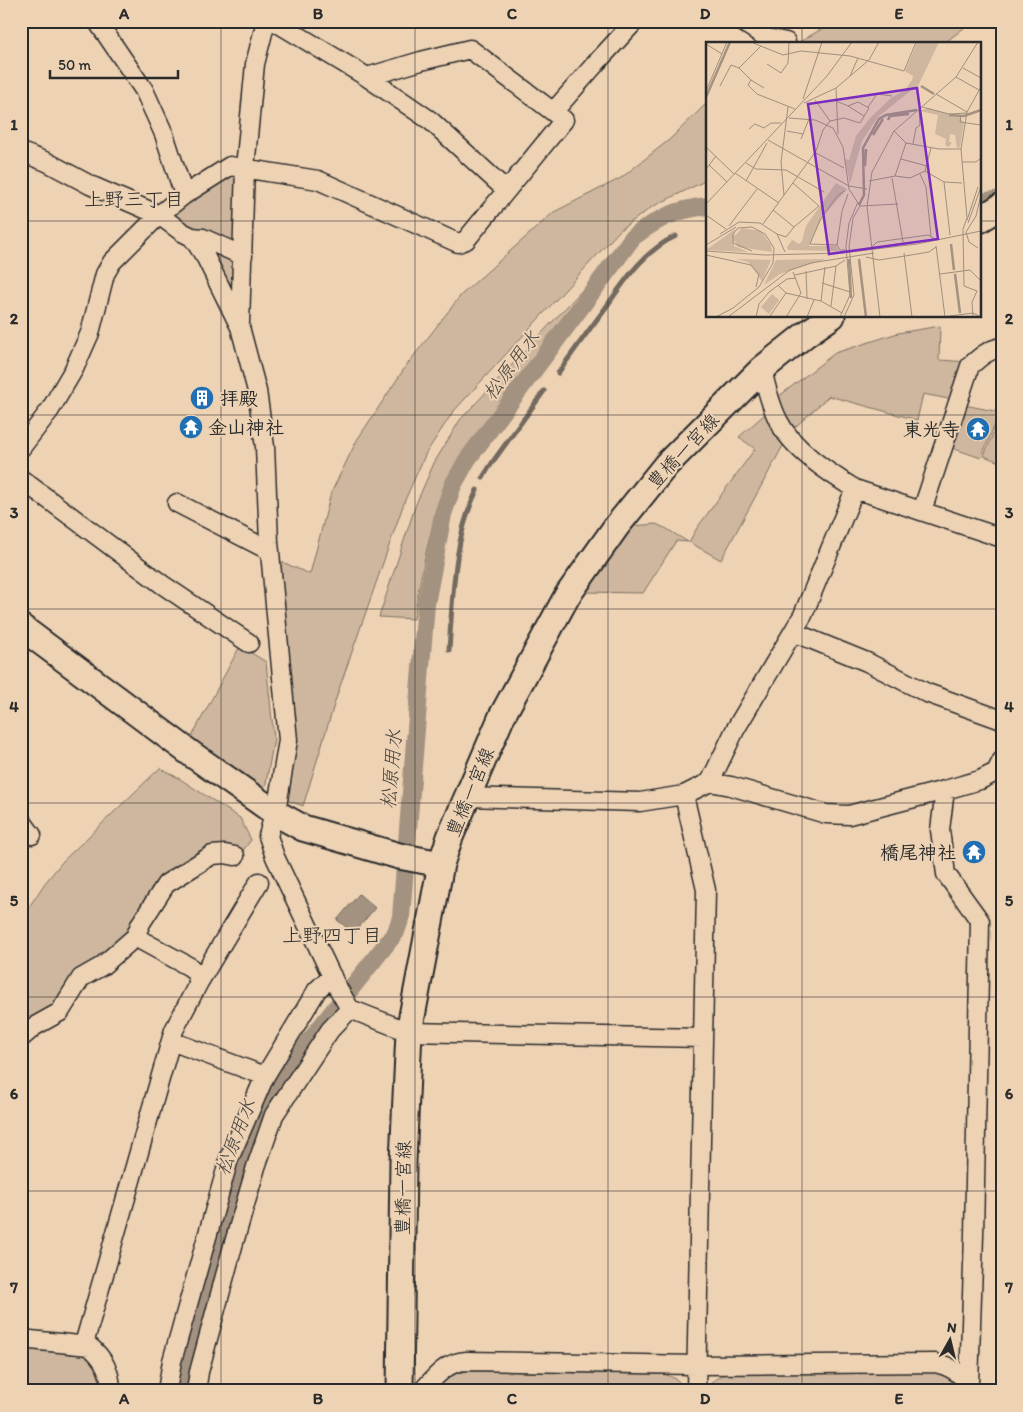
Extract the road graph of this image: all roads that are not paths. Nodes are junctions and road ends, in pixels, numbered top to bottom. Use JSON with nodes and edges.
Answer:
{"nodes":[{"id":1,"x":97,"y":21,"type":"edge"},
{"id":2,"x":266,"y":21,"type":"edge"},
{"id":3,"x":274,"y":21,"type":"edge"},
{"id":4,"x":635,"y":21,"type":"edge"},
{"id":5,"x":741,"y":21,"type":"edge"},
{"id":6,"x":786,"y":42,"type":"dead end"},
{"id":7,"x":367,"y":77,"type":"junction"},
{"id":8,"x":554,"y":111,"type":"junction"},
{"id":9,"x":21,"y":152,"type":"edge"},
{"id":10,"x":245,"y":168,"type":"junction"},
{"id":11,"x":506,"y":190,"type":"junction"},
{"id":12,"x":184,"y":194,"type":"junction"},
{"id":13,"x":1002,"y":206,"type":"edge"},
{"id":14,"x":159,"y":215,"type":"junction"},
{"id":15,"x":980,"y":219,"type":"edge"},
{"id":16,"x":192,"y":237,"type":"junction"},
{"id":17,"x":242,"y":256,"type":"junction"},
{"id":18,"x":829,"y":318,"type":"edge"},
{"id":19,"x":240,"y":327,"type":"junction"},
{"id":20,"x":1002,"y":347,"type":"edge"},
{"id":21,"x":762,"y":369,"type":"junction"},
{"id":22,"x":21,"y":448,"type":"edge"},
{"id":23,"x":21,"y":479,"type":"edge"},
{"id":24,"x":856,"y":489,"type":"junction"},
{"id":25,"x":177,"y":503,"type":"dead end"},
{"id":26,"x":922,"y":511,"type":"junction"},
{"id":27,"x":1002,"y":538,"type":"edge"},
{"id":28,"x":270,"y":550,"type":"junction"},
{"id":29,"x":21,"y":627,"type":"edge"},
{"id":30,"x":793,"y":632,"type":"junction"},
{"id":31,"x":250,"y":643,"type":"dead end"},
{"id":32,"x":1002,"y":720,"type":"edge"},
{"id":33,"x":1000,"y":769,"type":"edge"},
{"id":34,"x":710,"y":782,"type":"junction"},
{"id":35,"x":945,"y":790,"type":"junction"},
{"id":36,"x":684,"y":795,"type":"junction"},
{"id":37,"x":467,"y":797,"type":"junction"},
{"id":38,"x":274,"y":812,"type":"junction"},
{"id":39,"x":21,"y":820,"type":"edge"},
{"id":40,"x":32,"y":835,"type":"dead end"},
{"id":41,"x":235,"y":856,"type":"dead end"},
{"id":42,"x":441,"y":864,"type":"junction"},
{"id":43,"x":259,"y":882,"type":"dead end"},
{"id":44,"x":135,"y":937,"type":"junction"},
{"id":45,"x":198,"y":982,"type":"junction"},
{"id":46,"x":340,"y":993,"type":"junction"},
{"id":47,"x":409,"y":1032,"type":"junction"},
{"id":48,"x":21,"y":1038,"type":"edge"},
{"id":49,"x":703,"y":1038,"type":"junction"},
{"id":50,"x":171,"y":1041,"type":"junction"},
{"id":51,"x":265,"y":1076,"type":"junction"},
{"id":52,"x":21,"y":1339,"type":"edge"},
{"id":53,"x":84,"y":1344,"type":"junction"},
{"id":54,"x":696,"y":1364,"type":"junction"},
{"id":55,"x":970,"y":1388,"type":"edge"},
{"id":56,"x":112,"y":1391,"type":"edge"},
{"id":57,"x":167,"y":1391,"type":"edge"},
{"id":58,"x":196,"y":1391,"type":"edge"},
{"id":59,"x":400,"y":1391,"type":"edge"},
{"id":60,"x":422,"y":1391,"type":"edge"},
{"id":61,"x":696,"y":1391,"type":"edge"}],
"edges":[{"from":1,"to":12,"type":"street"},
{"from":2,"to":10,"type":"street"},
{"from":3,"to":7,"type":"street"},
{"from":4,"to":8,"type":"street"},
{"from":5,"to":6,"type":"street"},
{"from":7,"to":8,"type":"street"},
{"from":7,"to":11,"type":"street"},
{"from":8,"to":11,"type":"street"},
{"from":9,"to":14,"type":"street"},
{"from":10,"to":11,"type":"street"},
{"from":10,"to":12,"type":"street"},
{"from":10,"to":17,"type":"street"},
{"from":12,"to":14,"type":"street"},
{"from":13,"to":15,"type":"main road"},
{"from":14,"to":16,"type":"street"},
{"from":14,"to":22,"type":"street"},
{"from":16,"to":17,"type":"street"},
{"from":16,"to":19,"type":"street"},
{"from":17,"to":19,"type":"street"},
{"from":18,"to":21,"type":"main road","name":"豊橋一宮線"},
{"from":19,"to":28,"type":"street"},
{"from":20,"to":26,"type":"street"},
{"from":21,"to":24,"type":"street"},
{"from":21,"to":37,"type":"main road","name":"豊橋一宮線"},
{"from":23,"to":31,"type":"street"},
{"from":24,"to":26,"type":"street"},
{"from":24,"to":30,"type":"street"},
{"from":25,"to":28,"type":"street"},
{"from":26,"to":27,"type":"street"},
{"from":28,"to":38,"type":"street"},
{"from":29,"to":38,"type":"main road"},
{"from":30,"to":32,"type":"street"},
{"from":30,"to":34,"type":"street"},
{"from":33,"to":35,"type":"street"},
{"from":34,"to":35,"type":"street"},
{"from":34,"to":36,"type":"street"},
{"from":35,"to":55,"type":"street"},
{"from":36,"to":37,"type":"street"},
{"from":36,"to":49,"type":"street"},
{"from":37,"to":42,"type":"main road","name":"豊橋一宮線"},
{"from":38,"to":42,"type":"main road"},
{"from":38,"to":46,"type":"street"},
{"from":39,"to":40,"type":"street"},
{"from":41,"to":44,"type":"street"},
{"from":42,"to":47,"type":"main road","name":"豊橋一宮線"},
{"from":43,"to":45,"type":"street"},
{"from":44,"to":45,"type":"street"},
{"from":44,"to":48,"type":"street"},
{"from":45,"to":50,"type":"street"},
{"from":46,"to":47,"type":"street"},
{"from":46,"to":51,"type":"street"},
{"from":46,"to":58,"type":"street"},
{"from":47,"to":49,"type":"street"},
{"from":47,"to":59,"type":"main road","name":"豊橋一宮線"},
{"from":49,"to":54,"type":"street"},
{"from":50,"to":51,"type":"street"},
{"from":50,"to":53,"type":"street"},
{"from":51,"to":57,"type":"street"},
{"from":52,"to":53,"type":"street"},
{"from":53,"to":56,"type":"street"},
{"from":54,"to":55,"type":"street"},
{"from":54,"to":60,"type":"street"},
{"from":54,"to":61,"type":"street"}]}
